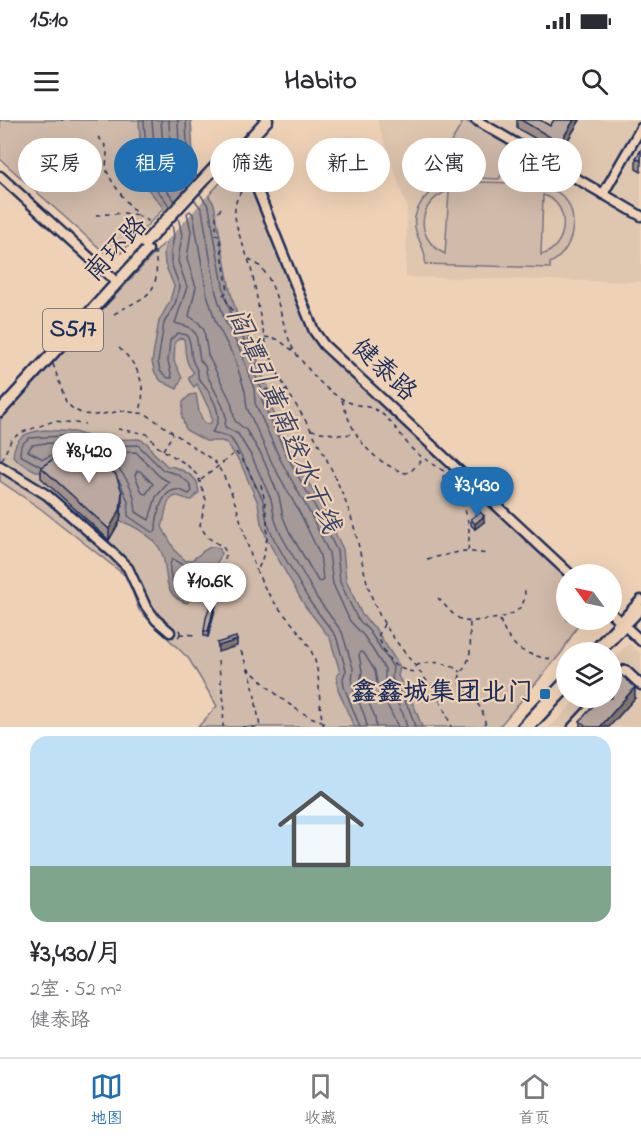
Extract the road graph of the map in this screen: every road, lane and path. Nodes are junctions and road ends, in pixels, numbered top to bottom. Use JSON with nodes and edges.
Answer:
{"nodes":[{"id":1,"x":259,"y":120,"type":"edge"},
{"id":2,"x":267,"y":120,"type":"edge"},
{"id":3,"x":476,"y":120,"type":"edge"},
{"id":4,"x":641,"y":128,"type":"edge"},
{"id":5,"x":98,"y":137,"type":"dead end"},
{"id":6,"x":246,"y":138,"type":"edge"},
{"id":7,"x":249,"y":138,"type":"edge"},
{"id":8,"x":0,"y":176,"type":"edge"},
{"id":9,"x":210,"y":179,"type":"edge"},
{"id":10,"x":241,"y":192,"type":"edge"},
{"id":11,"x":258,"y":192,"type":"edge"},
{"id":12,"x":603,"y":194,"type":"junction"},
{"id":13,"x":130,"y":206,"type":"junction"},
{"id":14,"x":220,"y":209,"type":"dead end"},
{"id":15,"x":126,"y":213,"type":"junction"},
{"id":16,"x":96,"y":215,"type":"dead end"},
{"id":17,"x":139,"y":215,"type":"junction"},
{"id":18,"x":641,"y":216,"type":"edge"},
{"id":19,"x":152,"y":225,"type":"dead end"},
{"id":20,"x":149,"y":246,"type":"junction"},
{"id":21,"x":248,"y":259,"type":"junction"},
{"id":22,"x":112,"y":278,"type":"junction"},
{"id":23,"x":114,"y":314,"type":"dead end"},
{"id":24,"x":264,"y":337,"type":"junction"},
{"id":25,"x":119,"y":348,"type":"dead end"},
{"id":26,"x":51,"y":354,"type":"junction"},
{"id":27,"x":296,"y":354,"type":"junction"},
{"id":28,"x":287,"y":391,"type":"junction"},
{"id":29,"x":341,"y":399,"type":"junction"},
{"id":30,"x":0,"y":400,"type":"edge"},
{"id":31,"x":0,"y":411,"type":"edge"},
{"id":32,"x":139,"y":412,"type":"junction"},
{"id":33,"x":85,"y":424,"type":"dead end"},
{"id":34,"x":118,"y":429,"type":"dead end"},
{"id":35,"x":311,"y":429,"type":"junction"},
{"id":36,"x":173,"y":433,"type":"junction"},
{"id":37,"x":355,"y":434,"type":"junction"},
{"id":38,"x":96,"y":439,"type":"dead end"},
{"id":39,"x":163,"y":451,"type":"junction"},
{"id":40,"x":91,"y":456,"type":"edge"},
{"id":41,"x":424,"y":458,"type":"junction"},
{"id":42,"x":0,"y":466,"type":"edge"},
{"id":43,"x":219,"y":466,"type":"junction"},
{"id":44,"x":201,"y":481,"type":"junction"},
{"id":45,"x":468,"y":551,"type":"junction"},
{"id":46,"x":489,"y":554,"type":"dead end"},
{"id":47,"x":427,"y":559,"type":"dead end"},
{"id":48,"x":559,"y":564,"type":"edge"},
{"id":49,"x":256,"y":571,"type":"junction"},
{"id":50,"x":222,"y":580,"type":"dead end"},
{"id":51,"x":524,"y":586,"type":"dead end"},
{"id":52,"x":438,"y":598,"type":"dead end"},
{"id":53,"x":641,"y":600,"type":"edge"},
{"id":54,"x":641,"y":609,"type":"edge"},
{"id":55,"x":499,"y":619,"type":"junction"},
{"id":56,"x":470,"y":622,"type":"junction"},
{"id":57,"x":384,"y":624,"type":"junction"},
{"id":58,"x":623,"y":624,"type":"junction"},
{"id":59,"x":170,"y":632,"type":"dead end"},
{"id":60,"x":180,"y":634,"type":"dead end"},
{"id":61,"x":198,"y":635,"type":"dead end"},
{"id":62,"x":641,"y":641,"type":"edge"},
{"id":63,"x":603,"y":642,"type":"edge"},
{"id":64,"x":608,"y":642,"type":"edge"},
{"id":65,"x":241,"y":651,"type":"dead end"},
{"id":66,"x":551,"y":659,"type":"dead end"},
{"id":67,"x":218,"y":662,"type":"dead end"},
{"id":68,"x":415,"y":666,"type":"junction"},
{"id":69,"x":247,"y":669,"type":"junction"},
{"id":70,"x":418,"y":670,"type":"junction"},
{"id":71,"x":462,"y":672,"type":"junction"},
{"id":72,"x":622,"y":673,"type":"edge"},
{"id":73,"x":641,"y":685,"type":"edge"},
{"id":74,"x":556,"y":691,"type":"edge"},
{"id":75,"x":556,"y":700,"type":"edge"},
{"id":76,"x":591,"y":708,"type":"edge"},
{"id":77,"x":322,"y":721,"type":"junction"},
{"id":78,"x":223,"y":727,"type":"edge"},
{"id":79,"x":242,"y":727,"type":"edge"},
{"id":80,"x":260,"y":727,"type":"edge"},
{"id":81,"x":324,"y":727,"type":"edge"},
{"id":82,"x":451,"y":727,"type":"edge"},
{"id":83,"x":485,"y":727,"type":"edge"},
{"id":84,"x":522,"y":727,"type":"edge"},
{"id":85,"x":530,"y":727,"type":"edge"},
{"id":86,"x":573,"y":727,"type":"edge"}],
"edges":[{"from":1,"to":6,"type":"main road","name":"南环路","number":"S517"},
{"from":2,"to":7,"type":"main road","name":"南环路","number":"S517"},
{"from":3,"to":12,"type":"street"},
{"from":4,"to":12,"type":"street"},
{"from":5,"to":13,"type":"path"},
{"from":8,"to":22,"type":"street"},
{"from":9,"to":20,"type":"main road","name":"南环路","number":"S517","bridge":true},
{"from":10,"to":21,"type":"path"},
{"from":11,"to":48,"type":"street","name":"健泰路"},
{"from":12,"to":18,"type":"street"},
{"from":13,"to":15,"type":"path"},
{"from":13,"to":17,"type":"path"},
{"from":14,"to":28,"type":"path"},
{"from":15,"to":16,"type":"path"},
{"from":15,"to":17,"type":"path"},
{"from":17,"to":19,"type":"path"},
{"from":20,"to":22,"type":"main road","name":"南环路","number":"S517"},
{"from":20,"to":23,"type":"path"},
{"from":20,"to":26,"type":"main road","name":"南环路","number":"S517"},
{"from":21,"to":24,"type":"path"},
{"from":21,"to":27,"type":"path"},
{"from":22,"to":30,"type":"main road","name":"南环路","number":"S517"},
{"from":24,"to":27,"type":"path"},
{"from":24,"to":28,"type":"path"},
{"from":25,"to":32,"type":"path"},
{"from":26,"to":31,"type":"main road","name":"南环路","number":"S517"},
{"from":26,"to":32,"type":"path"},
{"from":27,"to":29,"type":"path"},
{"from":28,"to":35,"type":"path"},
{"from":29,"to":37,"type":"path"},
{"from":29,"to":41,"type":"path"},
{"from":32,"to":36,"type":"path"},
{"from":33,"to":42,"type":"path"},
{"from":34,"to":39,"type":"path"},
{"from":35,"to":37,"type":"path"},
{"from":35,"to":57,"type":"path"},
{"from":36,"to":39,"type":"path"},
{"from":36,"to":43,"type":"path"},
{"from":37,"to":41,"type":"path"},
{"from":38,"to":40,"type":"path"},
{"from":39,"to":44,"type":"path"},
{"from":41,"to":45,"type":"path"},
{"from":42,"to":59,"type":"street"},
{"from":43,"to":44,"type":"path"},
{"from":43,"to":49,"type":"path"},
{"from":43,"to":49,"type":"path"},
{"from":44,"to":50,"type":"path"},
{"from":45,"to":46,"type":"path"},
{"from":45,"to":47,"type":"path"},
{"from":49,"to":77,"type":"path"},
{"from":51,"to":55,"type":"path"},
{"from":52,"to":56,"type":"path"},
{"from":53,"to":58,"type":"street"},
{"from":54,"to":58,"type":"street"},
{"from":55,"to":56,"type":"path"},
{"from":55,"to":66,"type":"path"},
{"from":56,"to":71,"type":"path"},
{"from":57,"to":68,"type":"path"},
{"from":57,"to":70,"type":"path"},
{"from":58,"to":62,"type":"street"},
{"from":58,"to":63,"type":"street"},
{"from":58,"to":64,"type":"street"},
{"from":60,"to":61,"type":"path"},
{"from":65,"to":69,"type":"path"},
{"from":67,"to":78,"type":"path"},
{"from":68,"to":70,"type":"path"},
{"from":68,"to":71,"type":"path"},
{"from":69,"to":77,"type":"path"},
{"from":69,"to":80,"type":"path"},
{"from":70,"to":82,"type":"path"},
{"from":71,"to":83,"type":"path"},
{"from":72,"to":73,"type":"street"},
{"from":74,"to":84,"type":"street"},
{"from":75,"to":85,"type":"street"},
{"from":76,"to":86,"type":"street"},
{"from":77,"to":81,"type":"path"},
{"from":79,"to":80,"type":"path"}]}
